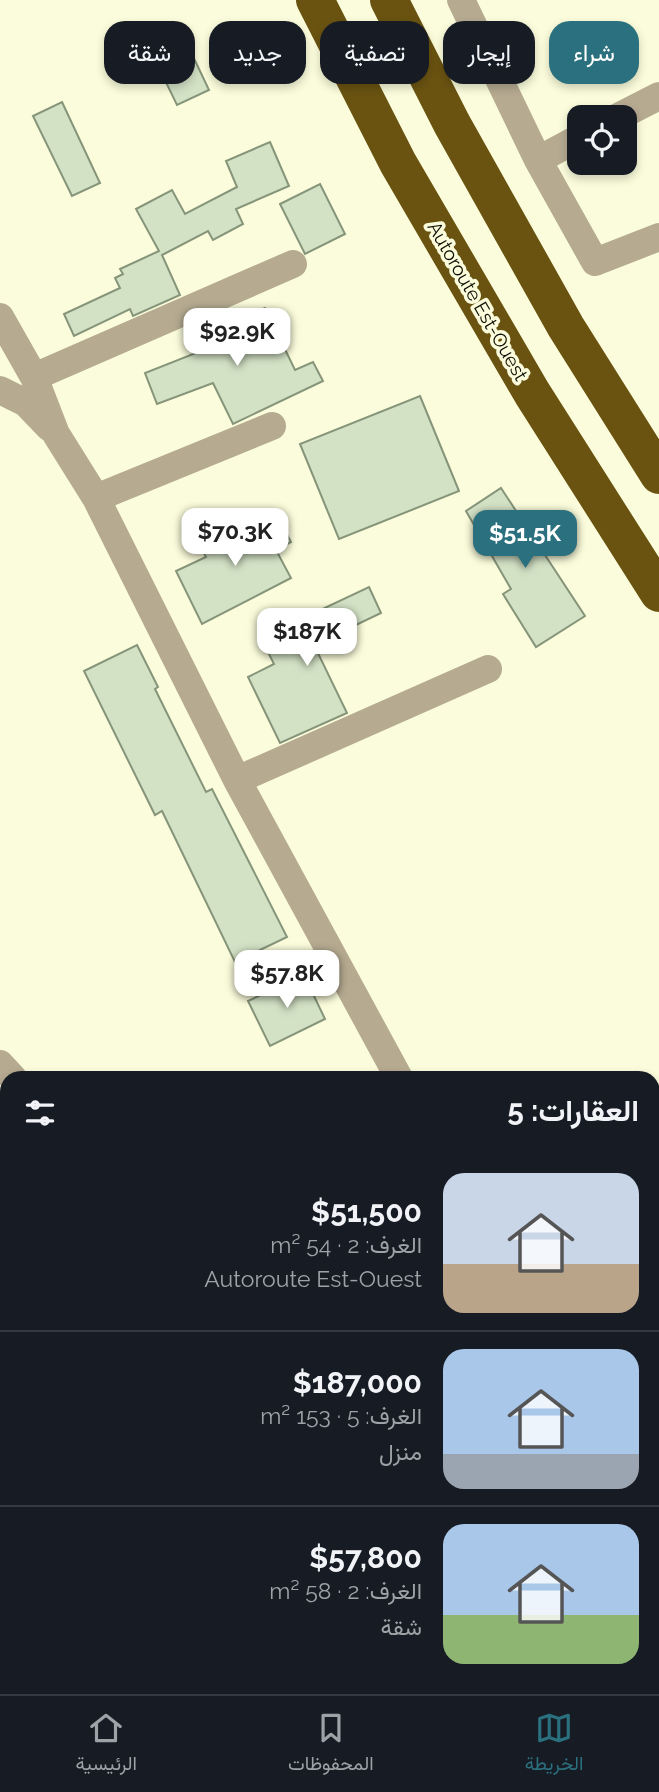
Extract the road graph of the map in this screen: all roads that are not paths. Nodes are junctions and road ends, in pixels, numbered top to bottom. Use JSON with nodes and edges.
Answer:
{"nodes":[{"id":1,"x":315,"y":0,"type":"edge"},
{"id":2,"x":390,"y":0,"type":"edge"},
{"id":3,"x":461,"y":0,"type":"edge"},
{"id":4,"x":659,"y":96,"type":"edge"},
{"id":5,"x":637,"y":107,"type":"edge"},
{"id":6,"x":567,"y":144,"type":"edge"},
{"id":7,"x":538,"y":160,"type":"junction"},
{"id":8,"x":659,"y":237,"type":"edge"},
{"id":9,"x":293,"y":264,"type":"dead end"},
{"id":10,"x":0,"y":317,"type":"edge"},
{"id":11,"x":0,"y":390,"type":"edge"},
{"id":12,"x":34,"y":393,"type":"junction"},
{"id":13,"x":272,"y":425,"type":"dead end"},
{"id":14,"x":659,"y":475,"type":"edge"},
{"id":15,"x":96,"y":498,"type":"junction"},
{"id":16,"x":659,"y":593,"type":"edge"},
{"id":17,"x":488,"y":669,"type":"dead end"},
{"id":18,"x":236,"y":780,"type":"junction"},
{"id":19,"x":395,"y":1071,"type":"edge"}],
"edges":[{"from":1,"to":16,"type":"highway","name":"Autoroute Est-Ouest"},
{"from":2,"to":14,"type":"highway"},
{"from":3,"to":7,"type":"street"},
{"from":4,"to":5,"type":"street"},
{"from":6,"to":7,"type":"street"},
{"from":7,"to":8,"type":"street"},
{"from":9,"to":12,"type":"street"},
{"from":10,"to":12,"type":"street"},
{"from":11,"to":12,"type":"street"},
{"from":12,"to":15,"type":"street"},
{"from":13,"to":15,"type":"street"},
{"from":15,"to":18,"type":"street"},
{"from":17,"to":18,"type":"street"},
{"from":18,"to":19,"type":"street"}]}
